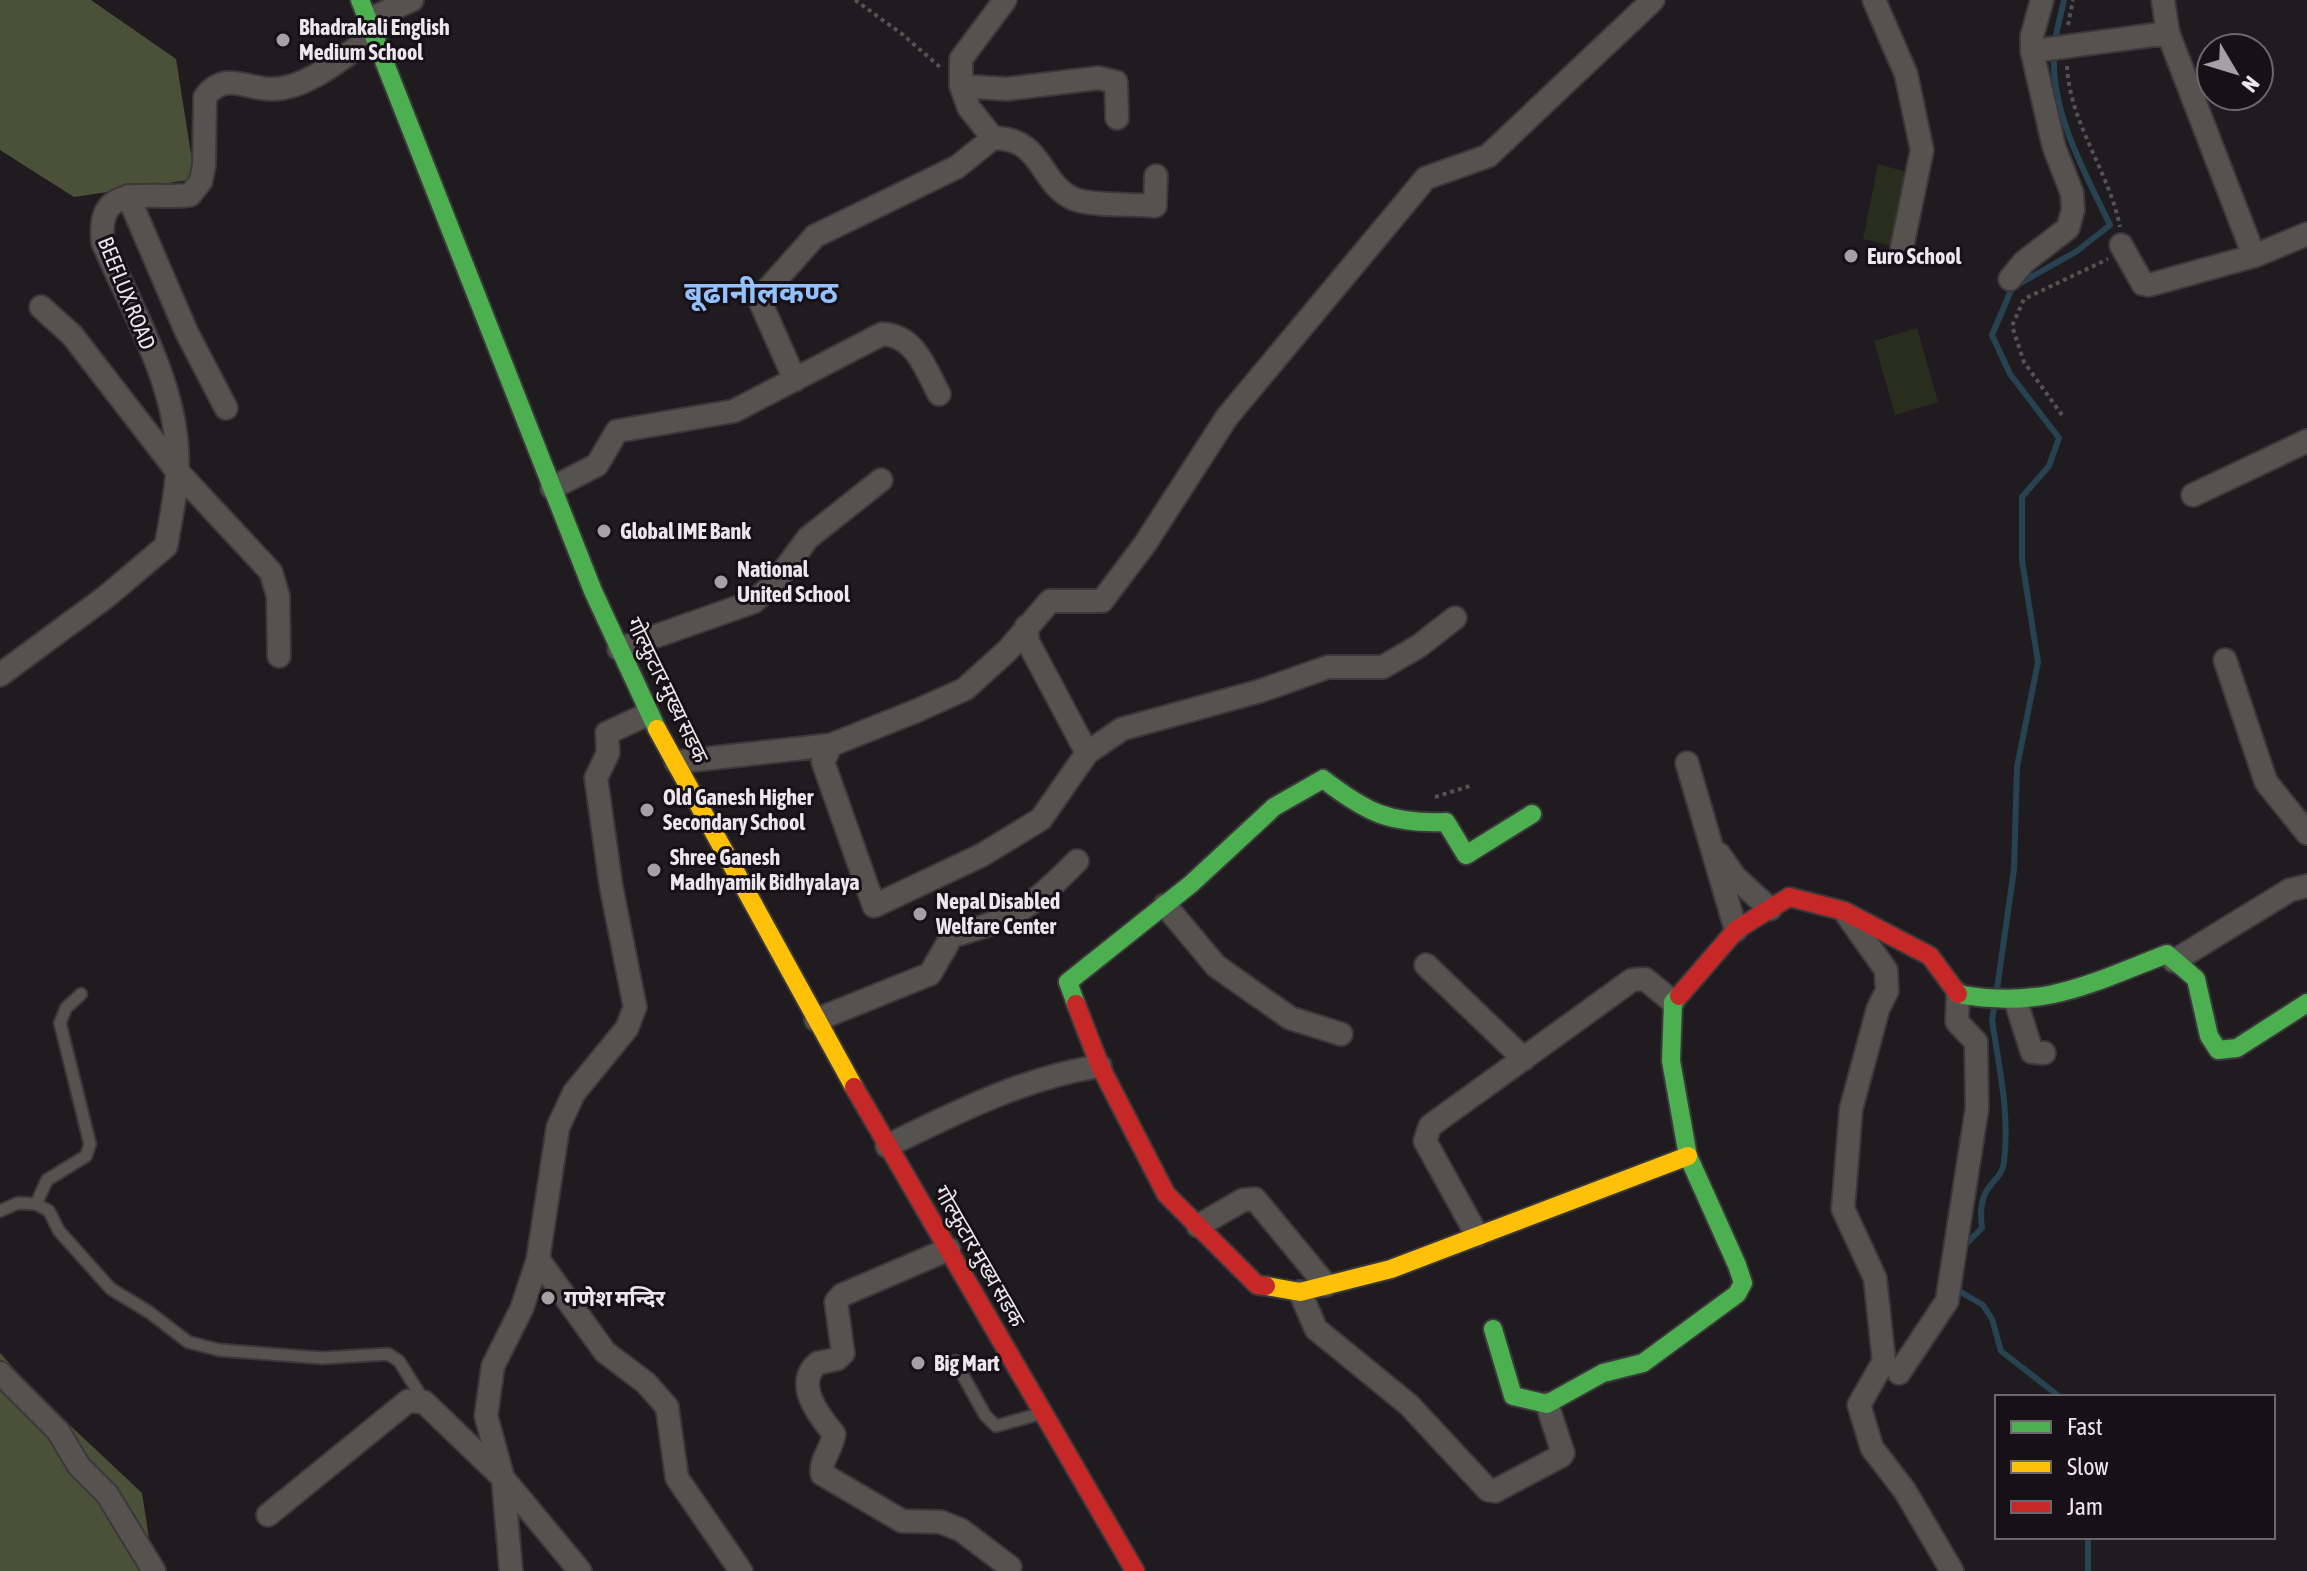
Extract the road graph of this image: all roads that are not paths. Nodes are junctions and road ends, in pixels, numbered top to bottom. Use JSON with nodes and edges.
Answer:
{"nodes":[{"id":1,"x":412,"y":0,"type":"edge"},
{"id":2,"x":1005,"y":0,"type":"edge"},
{"id":3,"x":1653,"y":0,"type":"edge"},
{"id":4,"x":1874,"y":0,"type":"edge"},
{"id":5,"x":2042,"y":0,"type":"edge"},
{"id":6,"x":2163,"y":0,"type":"edge"},
{"id":7,"x":367,"y":18,"type":"edge"},
{"id":8,"x":2168,"y":33,"type":"junction"},
{"id":9,"x":2034,"y":51,"type":"junction"},
{"id":10,"x":961,"y":86,"type":"junction"},
{"id":11,"x":1117,"y":118,"type":"dead end"},
{"id":12,"x":993,"y":138,"type":"junction"},
{"id":13,"x":1156,"y":176,"type":"dead end"},
{"id":14,"x":128,"y":196,"type":"junction"},
{"id":15,"x":2307,"y":234,"type":"edge"},
{"id":16,"x":2121,"y":245,"type":"dead end"},
{"id":17,"x":1902,"y":247,"type":"dead end"},
{"id":18,"x":2254,"y":256,"type":"junction"},
{"id":19,"x":2010,"y":279,"type":"dead end"},
{"id":20,"x":41,"y":307,"type":"dead end"},
{"id":21,"x":795,"y":380,"type":"junction"},
{"id":22,"x":939,"y":394,"type":"dead end"},
{"id":23,"x":226,"y":408,"type":"dead end"},
{"id":24,"x":2307,"y":441,"type":"edge"},
{"id":25,"x":177,"y":471,"type":"junction"},
{"id":26,"x":881,"y":480,"type":"dead end"},
{"id":27,"x":552,"y":488,"type":"junction"},
{"id":28,"x":2193,"y":495,"type":"dead end"},
{"id":29,"x":1455,"y":618,"type":"dead end"},
{"id":30,"x":1026,"y":627,"type":"junction"},
{"id":31,"x":619,"y":649,"type":"junction"},
{"id":32,"x":279,"y":656,"type":"dead end"},
{"id":33,"x":2225,"y":660,"type":"dead end"},
{"id":34,"x":0,"y":675,"type":"edge"},
{"id":35,"x":648,"y":714,"type":"junction"},
{"id":36,"x":831,"y":745,"type":"junction"},
{"id":37,"x":1087,"y":753,"type":"junction"},
{"id":38,"x":676,"y":762,"type":"junction"},
{"id":39,"x":1687,"y":763,"type":"dead end"},
{"id":40,"x":1532,"y":814,"type":"dead end"},
{"id":41,"x":2307,"y":833,"type":"edge"},
{"id":42,"x":1711,"y":844,"type":"junction"},
{"id":43,"x":1077,"y":861,"type":"dead end"},
{"id":44,"x":2307,"y":886,"type":"edge"},
{"id":45,"x":1165,"y":905,"type":"junction"},
{"id":46,"x":1770,"y":909,"type":"junction"},
{"id":47,"x":1844,"y":911,"type":"junction"},
{"id":48,"x":1736,"y":930,"type":"junction"},
{"id":49,"x":2174,"y":961,"type":"junction"},
{"id":50,"x":1426,"y":965,"type":"dead end"},
{"id":51,"x":81,"y":994,"type":"dead end"},
{"id":52,"x":1958,"y":994,"type":"junction"},
{"id":53,"x":1673,"y":1002,"type":"junction"},
{"id":54,"x":2013,"y":1002,"type":"junction"},
{"id":55,"x":2307,"y":1003,"type":"edge"},
{"id":56,"x":816,"y":1020,"type":"junction"},
{"id":57,"x":1341,"y":1034,"type":"dead end"},
{"id":58,"x":2044,"y":1053,"type":"dead end"},
{"id":59,"x":1524,"y":1059,"type":"junction"},
{"id":60,"x":1100,"y":1066,"type":"junction"},
{"id":61,"x":887,"y":1146,"type":"junction"},
{"id":62,"x":1688,"y":1156,"type":"junction"},
{"id":63,"x":36,"y":1204,"type":"junction"},
{"id":64,"x":0,"y":1211,"type":"edge"},
{"id":65,"x":1198,"y":1226,"type":"junction"},
{"id":66,"x":1477,"y":1235,"type":"junction"},
{"id":67,"x":949,"y":1249,"type":"junction"},
{"id":68,"x":538,"y":1259,"type":"junction"},
{"id":69,"x":1326,"y":1285,"type":"junction"},
{"id":70,"x":1300,"y":1292,"type":"junction"},
{"id":71,"x":1493,"y":1329,"type":"dead end"},
{"id":72,"x":955,"y":1361,"type":"dead end"},
{"id":73,"x":0,"y":1373,"type":"edge"},
{"id":74,"x":1899,"y":1373,"type":"dead end"},
{"id":75,"x":424,"y":1402,"type":"junction"},
{"id":76,"x":1547,"y":1404,"type":"junction"},
{"id":77,"x":1043,"y":1412,"type":"junction"},
{"id":78,"x":503,"y":1478,"type":"junction"},
{"id":79,"x":268,"y":1515,"type":"dead end"},
{"id":80,"x":1010,"y":1567,"type":"dead end"},
{"id":81,"x":154,"y":1571,"type":"edge"},
{"id":82,"x":511,"y":1571,"type":"edge"},
{"id":83,"x":580,"y":1571,"type":"edge"},
{"id":84,"x":741,"y":1571,"type":"edge"},
{"id":85,"x":1135,"y":1571,"type":"edge"},
{"id":86,"x":1952,"y":1571,"type":"edge"}],
"edges":[{"from":1,"to":7,"type":"street"},
{"from":2,"to":10,"type":"street"},
{"from":3,"to":30,"type":"street"},
{"from":4,"to":17,"type":"street"},
{"from":5,"to":9,"type":"street"},
{"from":6,"to":8,"type":"street"},
{"from":7,"to":14,"type":"street"},
{"from":7,"to":27,"type":"street","name":"गोल्फुटार मुख्य सडक"},
{"from":8,"to":9,"type":"street"},
{"from":8,"to":18,"type":"street"},
{"from":9,"to":19,"type":"street"},
{"from":10,"to":11,"type":"street"},
{"from":10,"to":12,"type":"street"},
{"from":12,"to":13,"type":"street"},
{"from":12,"to":21,"type":"street"},
{"from":14,"to":23,"type":"street"},
{"from":14,"to":25,"type":"street","name":"BEEFLUX ROAD"},
{"from":15,"to":18,"type":"street"},
{"from":16,"to":18,"type":"street"},
{"from":20,"to":25,"type":"street"},
{"from":21,"to":22,"type":"street"},
{"from":21,"to":27,"type":"street"},
{"from":24,"to":28,"type":"street"},
{"from":25,"to":32,"type":"street"},
{"from":25,"to":34,"type":"street","name":"BEEFLUX ROAD"},
{"from":26,"to":31,"type":"street"},
{"from":27,"to":31,"type":"street","name":"गोल्फुटार मुख्य सडक"},
{"from":29,"to":37,"type":"street"},
{"from":30,"to":36,"type":"street"},
{"from":30,"to":37,"type":"street"},
{"from":31,"to":35,"type":"street","name":"गोल्फुटार मुख्य सडक"},
{"from":33,"to":41,"type":"street"},
{"from":35,"to":38,"type":"street","name":"गोल्फुटार मुख्य सडक"},
{"from":35,"to":68,"type":"street"},
{"from":36,"to":37,"type":"street"},
{"from":36,"to":38,"type":"street"},
{"from":38,"to":56,"type":"street","name":"गोल्फुटार मुख्य सडक"},
{"from":39,"to":42,"type":"street"},
{"from":40,"to":45,"type":"street"},
{"from":42,"to":46,"type":"street"},
{"from":42,"to":48,"type":"street"},
{"from":43,"to":56,"type":"street"},
{"from":44,"to":49,"type":"street"},
{"from":45,"to":57,"type":"street"},
{"from":45,"to":60,"type":"street"},
{"from":46,"to":47,"type":"street"},
{"from":46,"to":48,"type":"street"},
{"from":47,"to":52,"type":"street"},
{"from":47,"to":86,"type":"street"},
{"from":48,"to":53,"type":"street"},
{"from":49,"to":54,"type":"street"},
{"from":49,"to":55,"type":"street"},
{"from":50,"to":59,"type":"street"},
{"from":51,"to":63,"type":"lane"},
{"from":52,"to":54,"type":"street"},
{"from":52,"to":74,"type":"street"},
{"from":53,"to":59,"type":"street"},
{"from":53,"to":62,"type":"street"},
{"from":54,"to":58,"type":"street"},
{"from":56,"to":61,"type":"street","name":"गोल्फुटार मुख्य सडक"},
{"from":59,"to":66,"type":"street"},
{"from":60,"to":61,"type":"street"},
{"from":60,"to":65,"type":"street"},
{"from":61,"to":67,"type":"street","name":"गोल्फुटार मुख्य सडक"},
{"from":62,"to":66,"type":"street"},
{"from":62,"to":76,"type":"street"},
{"from":63,"to":64,"type":"lane"},
{"from":63,"to":75,"type":"lane"},
{"from":65,"to":69,"type":"street"},
{"from":65,"to":70,"type":"street"},
{"from":66,"to":69,"type":"street"},
{"from":67,"to":77,"type":"street","name":"गोल्फुटार मुख्य सडक"},
{"from":67,"to":80,"type":"street"},
{"from":68,"to":78,"type":"street"},
{"from":68,"to":84,"type":"street"},
{"from":69,"to":70,"type":"street"},
{"from":70,"to":76,"type":"street"},
{"from":71,"to":76,"type":"street"},
{"from":72,"to":77,"type":"lane"},
{"from":73,"to":81,"type":"street"},
{"from":75,"to":78,"type":"street"},
{"from":75,"to":79,"type":"street"},
{"from":77,"to":85,"type":"street","name":"गोल्फुटार मुख्य सडक"},
{"from":78,"to":82,"type":"street"},
{"from":78,"to":83,"type":"street"}]}
